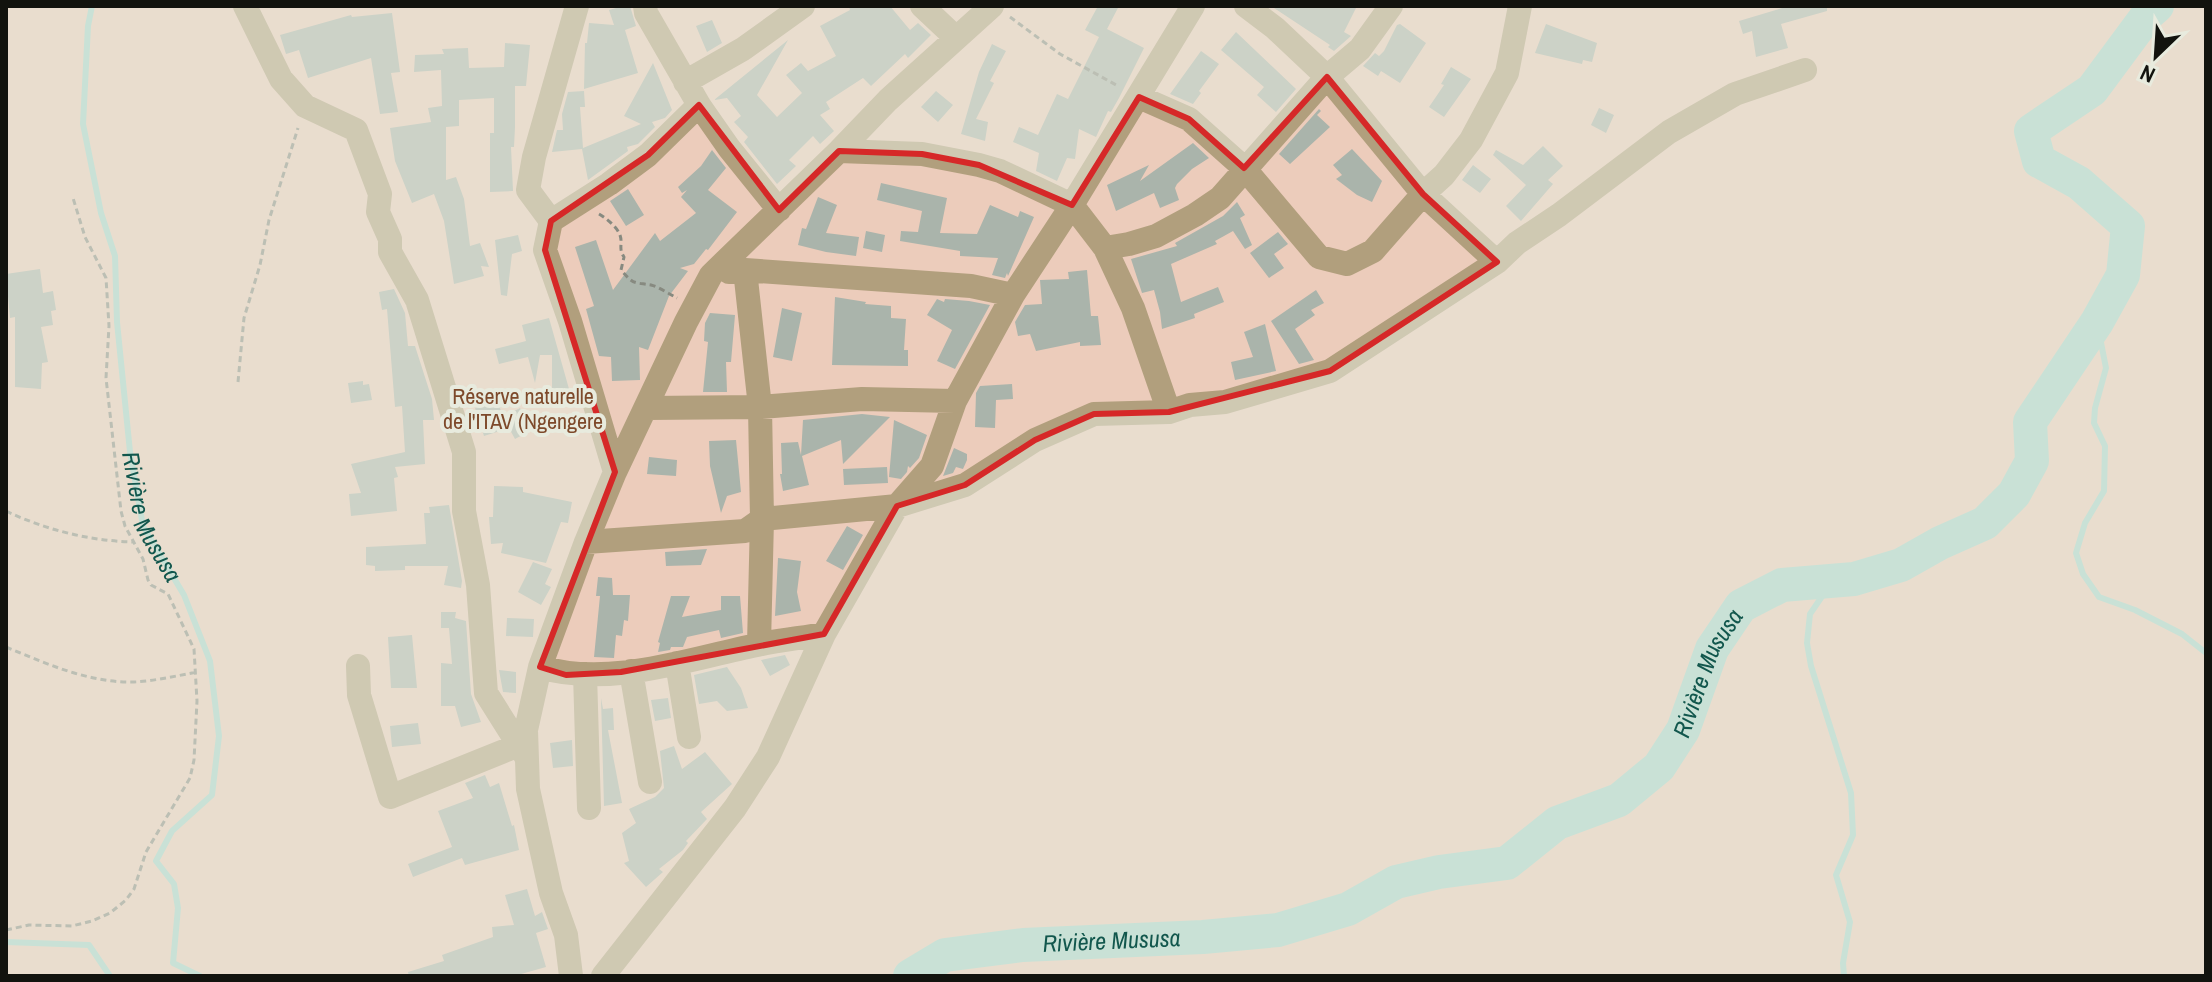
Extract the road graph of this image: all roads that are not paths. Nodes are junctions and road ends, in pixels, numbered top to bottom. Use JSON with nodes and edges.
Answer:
{"nodes":[{"id":1,"x":245,"y":6,"type":"edge"},
{"id":2,"x":577,"y":6,"type":"edge"},
{"id":3,"x":645,"y":6,"type":"edge"},
{"id":4,"x":803,"y":6,"type":"edge"},
{"id":5,"x":922,"y":6,"type":"edge"},
{"id":6,"x":1193,"y":6,"type":"edge"},
{"id":7,"x":1246,"y":6,"type":"edge"},
{"id":8,"x":1391,"y":6,"type":"edge"},
{"id":9,"x":1520,"y":6,"type":"edge"},
{"id":10,"x":990,"y":8,"type":"edge"},
{"id":11,"x":955,"y":37,"type":"junction"},
{"id":12,"x":1805,"y":70,"type":"dead end"},
{"id":13,"x":1327,"y":77,"type":"junction"},
{"id":14,"x":685,"y":82,"type":"junction"},
{"id":15,"x":1139,"y":97,"type":"junction"},
{"id":16,"x":699,"y":105,"type":"junction"},
{"id":17,"x":839,"y":151,"type":"junction"},
{"id":18,"x":1244,"y":168,"type":"junction"},
{"id":19,"x":1423,"y":194,"type":"junction"},
{"id":20,"x":1072,"y":205,"type":"junction"},
{"id":21,"x":779,"y":210,"type":"junction"},
{"id":22,"x":551,"y":221,"type":"junction"},
{"id":23,"x":1105,"y":248,"type":"junction"},
{"id":24,"x":1497,"y":262,"type":"junction"},
{"id":25,"x":745,"y":270,"type":"junction"},
{"id":26,"x":711,"y":275,"type":"junction"},
{"id":27,"x":1013,"y":295,"type":"junction"},
{"id":28,"x":955,"y":401,"type":"junction"},
{"id":29,"x":760,"y":407,"type":"junction"},
{"id":30,"x":647,"y":408,"type":"junction"},
{"id":31,"x":1169,"y":412,"type":"junction"},
{"id":32,"x":615,"y":472,"type":"junction"},
{"id":33,"x":897,"y":506,"type":"junction"},
{"id":34,"x":762,"y":519,"type":"junction"},
{"id":35,"x":586,"y":542,"type":"junction"},
{"id":36,"x":824,"y":634,"type":"junction"},
{"id":37,"x":759,"y":644,"type":"junction"},
{"id":38,"x":677,"y":663,"type":"junction"},
{"id":39,"x":358,"y":666,"type":"dead end"},
{"id":40,"x":540,"y":667,"type":"junction"},
{"id":41,"x":631,"y":671,"type":"junction"},
{"id":42,"x":585,"y":674,"type":"junction"},
{"id":43,"x":689,"y":737,"type":"dead end"},
{"id":44,"x":523,"y":751,"type":"junction"},
{"id":45,"x":650,"y":782,"type":"dead end"},
{"id":46,"x":589,"y":808,"type":"dead end"},
{"id":47,"x":571,"y":976,"type":"edge"},
{"id":48,"x":603,"y":976,"type":"edge"}],
"edges":[{"from":1,"to":44,"type":"street"},
{"from":2,"to":22,"type":"street"},
{"from":3,"to":14,"type":"street"},
{"from":4,"to":14,"type":"street"},
{"from":5,"to":11,"type":"street"},
{"from":6,"to":15,"type":"street"},
{"from":7,"to":13,"type":"street"},
{"from":8,"to":13,"type":"street"},
{"from":9,"to":19,"type":"street"},
{"from":10,"to":11,"type":"street"},
{"from":11,"to":17,"type":"street"},
{"from":12,"to":24,"type":"street"},
{"from":13,"to":18,"type":"street"},
{"from":13,"to":19,"type":"street"},
{"from":14,"to":16,"type":"street"},
{"from":15,"to":18,"type":"street"},
{"from":15,"to":20,"type":"street"},
{"from":16,"to":21,"type":"street"},
{"from":16,"to":22,"type":"street"},
{"from":17,"to":20,"type":"street"},
{"from":17,"to":21,"type":"street"},
{"from":18,"to":19,"type":"street"},
{"from":18,"to":23,"type":"street"},
{"from":19,"to":24,"type":"street"},
{"from":20,"to":23,"type":"street"},
{"from":20,"to":27,"type":"street"},
{"from":21,"to":26,"type":"street"},
{"from":22,"to":32,"type":"street"},
{"from":23,"to":31,"type":"street"},
{"from":24,"to":31,"type":"street"},
{"from":25,"to":26,"type":"street"},
{"from":25,"to":27,"type":"street"},
{"from":25,"to":29,"type":"street"},
{"from":26,"to":30,"type":"street"},
{"from":27,"to":28,"type":"street"},
{"from":28,"to":29,"type":"street"},
{"from":28,"to":33,"type":"street"},
{"from":29,"to":30,"type":"street"},
{"from":29,"to":34,"type":"street"},
{"from":30,"to":32,"type":"street"},
{"from":31,"to":33,"type":"street"},
{"from":32,"to":35,"type":"street"},
{"from":33,"to":34,"type":"street"},
{"from":33,"to":36,"type":"street"},
{"from":34,"to":35,"type":"street"},
{"from":34,"to":37,"type":"street"},
{"from":35,"to":40,"type":"street"},
{"from":36,"to":37,"type":"street"},
{"from":36,"to":48,"type":"street"},
{"from":37,"to":38,"type":"street"},
{"from":38,"to":41,"type":"street"},
{"from":38,"to":43,"type":"street"},
{"from":39,"to":44,"type":"street"},
{"from":40,"to":42,"type":"street"},
{"from":40,"to":44,"type":"street"},
{"from":41,"to":42,"type":"street"},
{"from":41,"to":45,"type":"street"},
{"from":42,"to":46,"type":"street"},
{"from":44,"to":47,"type":"street"}]}
